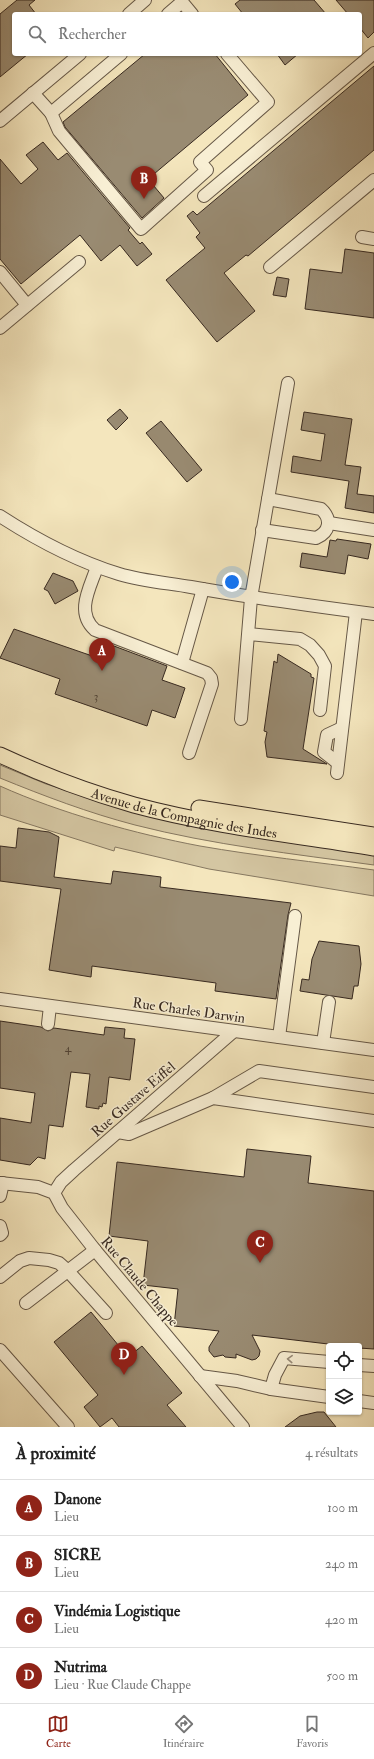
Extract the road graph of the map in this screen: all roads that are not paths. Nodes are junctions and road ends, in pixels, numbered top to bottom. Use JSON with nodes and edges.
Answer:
{"nodes":[{"id":1,"x":145,"y":0,"type":"edge"},
{"id":2,"x":181,"y":1,"type":"edge"},
{"id":3,"x":130,"y":12,"type":"edge"},
{"id":4,"x":170,"y":12,"type":"edge"},
{"id":5,"x":190,"y":12,"type":"edge"},
{"id":6,"x":374,"y":53,"type":"edge"},
{"id":7,"x":78,"y":56,"type":"edge"},
{"id":8,"x":119,"y":56,"type":"edge"},
{"id":9,"x":229,"y":56,"type":"edge"},
{"id":10,"x":33,"y":93,"type":"junction"},
{"id":11,"x":51,"y":113,"type":"junction"},
{"id":12,"x":0,"y":121,"type":"edge"},
{"id":13,"x":374,"y":180,"type":"edge"},
{"id":14,"x":204,"y":196,"type":"dead end"},
{"id":15,"x":79,"y":262,"type":"dead end"},
{"id":16,"x":270,"y":267,"type":"dead end"},
{"id":17,"x":0,"y":272,"type":"edge"},
{"id":18,"x":28,"y":305,"type":"junction"},
{"id":19,"x":0,"y":328,"type":"edge"},
{"id":20,"x":288,"y":383,"type":"dead end"},
{"id":21,"x":268,"y":499,"type":"junction"},
{"id":22,"x":0,"y":516,"type":"edge"},
{"id":23,"x":329,"y":523,"type":"junction"},
{"id":24,"x":262,"y":530,"type":"junction"},
{"id":25,"x":374,"y":530,"type":"edge"},
{"id":26,"x":98,"y":567,"type":"junction"},
{"id":27,"x":203,"y":589,"type":"junction"},
{"id":28,"x":251,"y":598,"type":"junction"},
{"id":29,"x":356,"y":612,"type":"junction"},
{"id":30,"x":374,"y":614,"type":"edge"},
{"id":31,"x":249,"y":634,"type":"junction"},
{"id":32,"x":182,"y":663,"type":"junction"},
{"id":33,"x":320,"y":710,"type":"dead end"},
{"id":34,"x":241,"y":719,"type":"dead end"},
{"id":35,"x":0,"y":745,"type":"edge"},
{"id":36,"x":0,"y":750,"type":"edge"},
{"id":37,"x":189,"y":753,"type":"dead end"},
{"id":38,"x":0,"y":755,"type":"edge"},
{"id":39,"x":337,"y":768,"type":"dead end"},
{"id":40,"x":374,"y":835,"type":"edge"},
{"id":41,"x":374,"y":842,"type":"edge"},
{"id":42,"x":374,"y":848,"type":"edge"},
{"id":43,"x":295,"y":916,"type":"dead end"},
{"id":44,"x":0,"y":999,"type":"edge"},
{"id":45,"x":329,"y":1002,"type":"dead end"},
{"id":46,"x":50,"y":1006,"type":"junction"},
{"id":47,"x":48,"y":1024,"type":"dead end"},
{"id":48,"x":234,"y":1031,"type":"junction"},
{"id":49,"x":279,"y":1037,"type":"junction"},
{"id":50,"x":323,"y":1043,"type":"junction"},
{"id":51,"x":374,"y":1050,"type":"edge"},
{"id":52,"x":374,"y":1087,"type":"edge"},
{"id":53,"x":213,"y":1098,"type":"junction"},
{"id":54,"x":374,"y":1121,"type":"edge"},
{"id":55,"x":118,"y":1132,"type":"junction"},
{"id":56,"x":2,"y":1183,"type":"edge"},
{"id":57,"x":54,"y":1193,"type":"junction"},
{"id":58,"x":0,"y":1196,"type":"edge"},
{"id":59,"x":0,"y":1226,"type":"edge"},
{"id":60,"x":0,"y":1235,"type":"edge"},
{"id":61,"x":94,"y":1250,"type":"junction"},
{"id":62,"x":68,"y":1271,"type":"junction"},
{"id":63,"x":0,"y":1277,"type":"edge"},
{"id":64,"x":26,"y":1303,"type":"dead end"},
{"id":65,"x":106,"y":1313,"type":"dead end"},
{"id":66,"x":0,"y":1350,"type":"edge"},
{"id":67,"x":326,"y":1362,"type":"edge"},
{"id":68,"x":362,"y":1364,"type":"edge"},
{"id":69,"x":374,"y":1366,"type":"edge"},
{"id":70,"x":200,"y":1376,"type":"junction"},
{"id":71,"x":271,"y":1389,"type":"junction"},
{"id":72,"x":326,"y":1396,"type":"edge"},
{"id":73,"x":362,"y":1401,"type":"edge"},
{"id":74,"x":374,"y":1403,"type":"edge"},
{"id":75,"x":68,"y":1427,"type":"edge"},
{"id":76,"x":243,"y":1427,"type":"edge"}],
"edges":[{"from":1,"to":3,"type":"street"},
{"from":2,"to":4,"type":"street"},
{"from":2,"to":5,"type":"street"},
{"from":6,"to":14,"type":"street"},
{"from":7,"to":10,"type":"street"},
{"from":8,"to":11,"type":"street"},
{"from":9,"to":11,"type":"street"},
{"from":10,"to":11,"type":"street"},
{"from":10,"to":12,"type":"street"},
{"from":13,"to":16,"type":"street"},
{"from":15,"to":18,"type":"street"},
{"from":17,"to":18,"type":"street"},
{"from":18,"to":19,"type":"street"},
{"from":20,"to":21,"type":"street"},
{"from":21,"to":23,"type":"street"},
{"from":21,"to":24,"type":"street"},
{"from":22,"to":26,"type":"street"},
{"from":23,"to":24,"type":"street"},
{"from":23,"to":25,"type":"street"},
{"from":24,"to":28,"type":"street"},
{"from":26,"to":27,"type":"street"},
{"from":26,"to":32,"type":"street"},
{"from":27,"to":28,"type":"street"},
{"from":27,"to":32,"type":"street"},
{"from":28,"to":29,"type":"street"},
{"from":28,"to":31,"type":"street"},
{"from":29,"to":30,"type":"street"},
{"from":29,"to":39,"type":"street"},
{"from":31,"to":33,"type":"street"},
{"from":31,"to":34,"type":"street"},
{"from":32,"to":37,"type":"street"},
{"from":35,"to":40,"type":"main road","name":"Avenue de la Compagnie des Indes"},
{"from":36,"to":41,"type":"street","name":"Avenue de la Compagnie des Indes"},
{"from":38,"to":42,"type":"main road","name":"Avenue de la Compagnie des Indes"},
{"from":43,"to":49,"type":"street"},
{"from":44,"to":46,"type":"street","name":"Rue Charles Darwin"},
{"from":45,"to":50,"type":"street"},
{"from":46,"to":47,"type":"street"},
{"from":46,"to":48,"type":"street","name":"Rue Charles Darwin"},
{"from":48,"to":49,"type":"street","name":"Rue Charles Darwin"},
{"from":48,"to":55,"type":"street","name":"Rue Gustave Eiffel"},
{"from":49,"to":50,"type":"street","name":"Rue Charles Darwin"},
{"from":50,"to":51,"type":"street","name":"Rue Charles Darwin"},
{"from":52,"to":53,"type":"street"},
{"from":53,"to":54,"type":"street"},
{"from":53,"to":55,"type":"street"},
{"from":55,"to":57,"type":"street","name":"Rue Gustave Eiffel"},
{"from":56,"to":57,"type":"street"},
{"from":56,"to":58,"type":"street"},
{"from":57,"to":61,"type":"street","name":"Rue Claude Chappe"},
{"from":59,"to":60,"type":"street"},
{"from":61,"to":62,"type":"street"},
{"from":61,"to":70,"type":"street","name":"Rue Claude Chappe"},
{"from":62,"to":63,"type":"street"},
{"from":62,"to":64,"type":"street"},
{"from":62,"to":65,"type":"street"},
{"from":66,"to":75,"type":"street"},
{"from":67,"to":71,"type":"street","one_way":true},
{"from":68,"to":69,"type":"street"},
{"from":70,"to":71,"type":"street"},
{"from":70,"to":76,"type":"street","name":"Rue Claude Chappe"},
{"from":71,"to":72,"type":"street"},
{"from":73,"to":74,"type":"street"}]}
